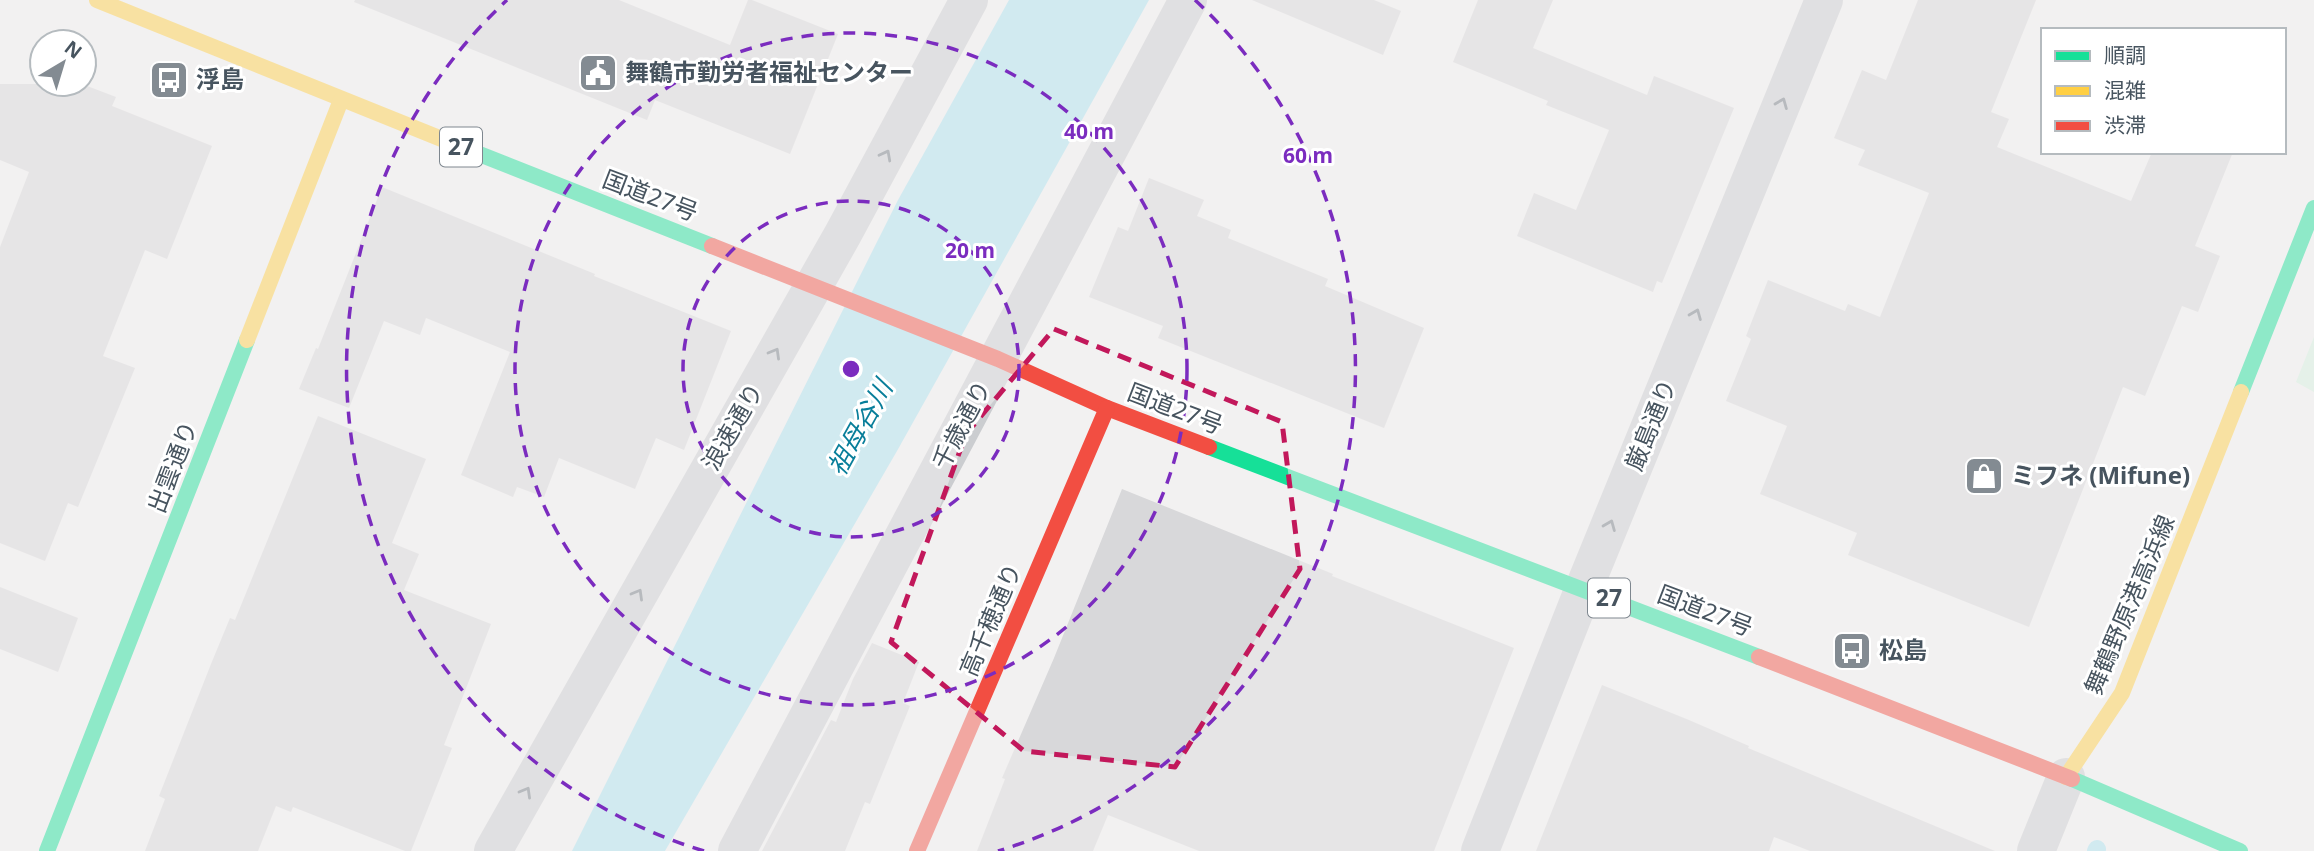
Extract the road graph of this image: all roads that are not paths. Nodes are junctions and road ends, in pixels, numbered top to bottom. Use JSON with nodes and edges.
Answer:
{"nodes":[{"id":1,"x":97,"y":0,"type":"edge"},
{"id":2,"x":969,"y":0,"type":"edge"},
{"id":3,"x":1188,"y":0,"type":"edge"},
{"id":4,"x":1825,"y":0,"type":"edge"},
{"id":5,"x":341,"y":100,"type":"junction"},
{"id":6,"x":2314,"y":208,"type":"edge"},
{"id":7,"x":820,"y":288,"type":"junction"},
{"id":8,"x":987,"y":355,"type":"junction"},
{"id":9,"x":1107,"y":408,"type":"junction"},
{"id":10,"x":1584,"y":588,"type":"junction"},
{"id":11,"x":2067,"y":777,"type":"junction"},
{"id":12,"x":47,"y":851,"type":"edge"},
{"id":13,"x":493,"y":851,"type":"edge"},
{"id":14,"x":737,"y":851,"type":"edge"},
{"id":15,"x":917,"y":851,"type":"edge"},
{"id":16,"x":1480,"y":851,"type":"edge"},
{"id":17,"x":2036,"y":851,"type":"edge"},
{"id":18,"x":2240,"y":851,"type":"edge"}],
"edges":[{"from":1,"to":5,"type":"main road","name":"国道27号","number":"27"},
{"from":7,"to":2,"type":"street","name":"浪速通り","one_way":true},
{"from":3,"to":8,"type":"street","name":"千歳通り"},
{"from":10,"to":4,"type":"street","name":"厳島通り","one_way":true},
{"from":5,"to":7,"type":"main road","name":"国道27号","number":"27"},
{"from":5,"to":12,"type":"main road","name":"出雲通り"},
{"from":6,"to":11,"type":"main road","name":"舞鶴野原港高浜線"},
{"from":7,"to":8,"type":"main road","name":"国道27号","number":"27"},
{"from":13,"to":7,"type":"street","name":"浪速通り","one_way":true},
{"from":8,"to":9,"type":"main road","name":"国道27号","number":"27"},
{"from":8,"to":14,"type":"street","name":"千歳通り"},
{"from":9,"to":10,"type":"main road","name":"国道27号","number":"27"},
{"from":9,"to":15,"type":"main road","name":"高千穂通り"},
{"from":10,"to":11,"type":"main road","name":"国道27号","number":"27"},
{"from":10,"to":16,"type":"street","name":"厳島通り"},
{"from":11,"to":17,"type":"street"},
{"from":11,"to":18,"type":"main road","name":"国道27号","number":"27"}]}
